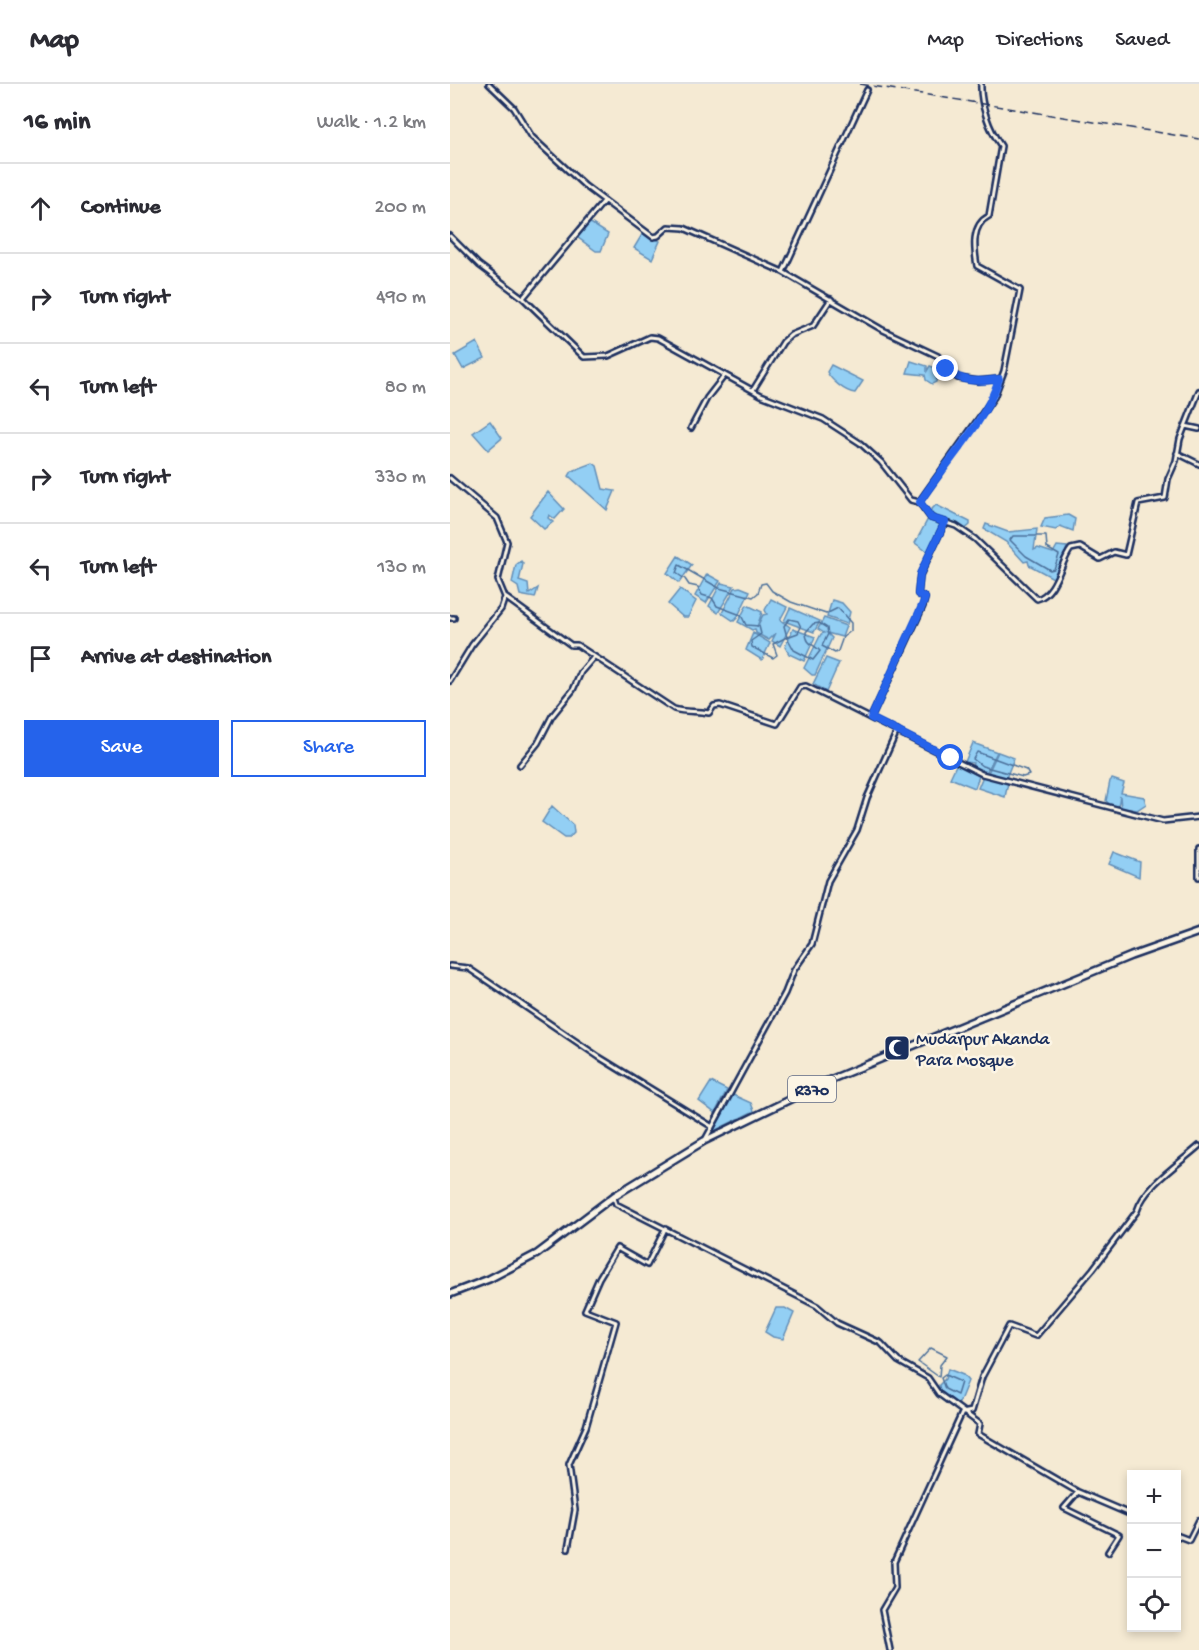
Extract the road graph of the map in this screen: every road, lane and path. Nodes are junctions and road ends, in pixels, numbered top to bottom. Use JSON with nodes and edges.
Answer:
{"nodes":[{"id":1,"x":489,"y":84,"type":"edge"},
{"id":2,"x":981,"y":84,"type":"edge"},
{"id":3,"x":867,"y":90,"type":"dead end"},
{"id":4,"x":603,"y":201,"type":"junction"},
{"id":5,"x":450,"y":236,"type":"edge"},
{"id":6,"x":783,"y":272,"type":"junction"},
{"id":7,"x":523,"y":298,"type":"junction"},
{"id":8,"x":831,"y":299,"type":"junction"},
{"id":9,"x":725,"y":375,"type":"junction"},
{"id":10,"x":999,"y":379,"type":"junction"},
{"id":11,"x":753,"y":390,"type":"junction"},
{"id":12,"x":1198,"y":394,"type":"edge"},
{"id":13,"x":1185,"y":426,"type":"junction"},
{"id":14,"x":691,"y":428,"type":"dead end"},
{"id":15,"x":1199,"y":429,"type":"edge"},
{"id":16,"x":1177,"y":453,"type":"junction"},
{"id":17,"x":1199,"y":464,"type":"edge"},
{"id":18,"x":450,"y":478,"type":"edge"},
{"id":19,"x":920,"y":502,"type":"junction"},
{"id":20,"x":945,"y":522,"type":"junction"},
{"id":21,"x":505,"y":597,"type":"junction"},
{"id":22,"x":594,"y":657,"type":"junction"},
{"id":23,"x":450,"y":681,"type":"edge"},
{"id":24,"x":871,"y":718,"type":"junction"},
{"id":25,"x":897,"y":731,"type":"junction"},
{"id":26,"x":520,"y":765,"type":"dead end"},
{"id":27,"x":1199,"y":817,"type":"edge"},
{"id":28,"x":1199,"y":849,"type":"edge"},
{"id":29,"x":1199,"y":878,"type":"edge"},
{"id":30,"x":1199,"y":932,"type":"edge"},
{"id":31,"x":450,"y":966,"type":"edge"},
{"id":32,"x":711,"y":1126,"type":"junction"},
{"id":33,"x":704,"y":1141,"type":"junction"},
{"id":34,"x":1199,"y":1146,"type":"edge"},
{"id":35,"x":614,"y":1196,"type":"junction"},
{"id":36,"x":664,"y":1231,"type":"junction"},
{"id":37,"x":450,"y":1294,"type":"edge"},
{"id":38,"x":963,"y":1413,"type":"junction"},
{"id":39,"x":1078,"y":1492,"type":"junction"},
{"id":40,"x":1127,"y":1513,"type":"edge"},
{"id":41,"x":1199,"y":1520,"type":"edge"},
{"id":42,"x":1181,"y":1537,"type":"edge"},
{"id":43,"x":567,"y":1549,"type":"dead end"},
{"id":44,"x":1108,"y":1552,"type":"dead end"},
{"id":45,"x":890,"y":1650,"type":"edge"}],
"edges":[{"from":1,"to":4,"type":"street"},
{"from":2,"to":10,"type":"street"},
{"from":3,"to":6,"type":"street"},
{"from":4,"to":6,"type":"street"},
{"from":4,"to":7,"type":"street"},
{"from":5,"to":7,"type":"street"},
{"from":6,"to":8,"type":"street"},
{"from":7,"to":9,"type":"street"},
{"from":8,"to":10,"type":"street"},
{"from":8,"to":11,"type":"street"},
{"from":9,"to":11,"type":"street"},
{"from":9,"to":14,"type":"street"},
{"from":10,"to":19,"type":"street"},
{"from":11,"to":19,"type":"street"},
{"from":12,"to":13,"type":"street"},
{"from":13,"to":15,"type":"street"},
{"from":13,"to":16,"type":"street"},
{"from":16,"to":17,"type":"street"},
{"from":16,"to":20,"type":"street"},
{"from":18,"to":21,"type":"street"},
{"from":19,"to":20,"type":"street"},
{"from":20,"to":24,"type":"street"},
{"from":21,"to":22,"type":"street"},
{"from":21,"to":23,"type":"street"},
{"from":22,"to":24,"type":"street"},
{"from":22,"to":26,"type":"street"},
{"from":24,"to":25,"type":"street"},
{"from":25,"to":27,"type":"street"},
{"from":25,"to":32,"type":"street"},
{"from":28,"to":29,"type":"street"},
{"from":30,"to":33,"type":"main road","number":"R370"},
{"from":31,"to":32,"type":"street"},
{"from":32,"to":33,"type":"street"},
{"from":33,"to":35,"type":"main road","number":"R370"},
{"from":34,"to":38,"type":"street"},
{"from":35,"to":36,"type":"street"},
{"from":35,"to":37,"type":"main road","number":"R370"},
{"from":36,"to":38,"type":"street"},
{"from":36,"to":43,"type":"street"},
{"from":38,"to":39,"type":"street"},
{"from":38,"to":45,"type":"street"},
{"from":39,"to":40,"type":"street"},
{"from":39,"to":44,"type":"street"},
{"from":41,"to":42,"type":"street"}]}
